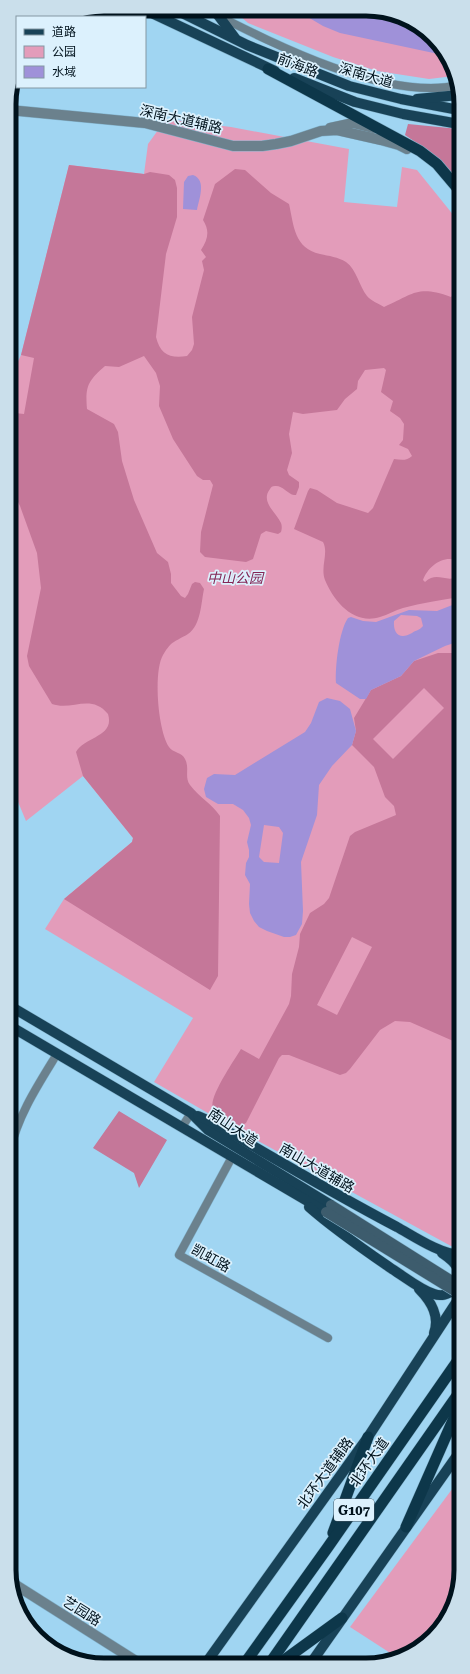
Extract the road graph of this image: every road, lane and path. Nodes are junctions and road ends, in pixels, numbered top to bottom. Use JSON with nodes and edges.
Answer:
{"nodes":[{"id":1,"x":157,"y":16,"type":"edge"},
{"id":2,"x":195,"y":16,"type":"edge"},
{"id":3,"x":219,"y":16,"type":"edge"},
{"id":4,"x":220,"y":16,"type":"edge"},
{"id":5,"x":237,"y":40,"type":"junction"},
{"id":6,"x":247,"y":45,"type":"junction"},
{"id":7,"x":240,"y":56,"type":"junction"},
{"id":8,"x":268,"y":69,"type":"junction"},
{"id":9,"x":452,"y":86,"type":"edge"},
{"id":10,"x":453,"y":96,"type":"edge"},
{"id":11,"x":401,"y":99,"type":"junction"},
{"id":12,"x":454,"y":109,"type":"edge"},
{"id":13,"x":16,"y":111,"type":"edge"},
{"id":14,"x":454,"y":124,"type":"edge"},
{"id":15,"x":321,"y":131,"type":"junction"},
{"id":16,"x":382,"y":131,"type":"junction"},
{"id":17,"x":407,"y":149,"type":"dead end"},
{"id":18,"x":454,"y":185,"type":"edge"},
{"id":19,"x":16,"y":1010,"type":"edge"},
{"id":20,"x":16,"y":1030,"type":"edge"},
{"id":21,"x":57,"y":1054,"type":"junction"},
{"id":22,"x":191,"y":1113,"type":"junction"},
{"id":23,"x":182,"y":1128,"type":"junction"},
{"id":24,"x":16,"y":1130,"type":"edge"},
{"id":25,"x":232,"y":1157,"type":"junction"},
{"id":26,"x":294,"y":1188,"type":"junction"},
{"id":27,"x":328,"y":1208,"type":"junction"},
{"id":28,"x":430,"y":1245,"type":"junction"},
{"id":29,"x":454,"y":1254,"type":"edge"},
{"id":30,"x":454,"y":1264,"type":"edge"},
{"id":31,"x":454,"y":1282,"type":"edge"},
{"id":32,"x":414,"y":1283,"type":"junction"},
{"id":33,"x":454,"y":1288,"type":"edge"},
{"id":34,"x":454,"y":1291,"type":"edge"},
{"id":35,"x":454,"y":1304,"type":"edge"},
{"id":36,"x":328,"y":1338,"type":"dead end"},
{"id":37,"x":428,"y":1345,"type":"junction"},
{"id":38,"x":454,"y":1366,"type":"edge"},
{"id":39,"x":454,"y":1400,"type":"edge"},
{"id":40,"x":454,"y":1418,"type":"edge"},
{"id":41,"x":368,"y":1437,"type":"junction"},
{"id":42,"x":454,"y":1460,"type":"edge"},
{"id":43,"x":406,"y":1527,"type":"junction"},
{"id":44,"x":328,"y":1547,"type":"junction"},
{"id":45,"x":18,"y":1586,"type":"edge"},
{"id":46,"x":20,"y":1596,"type":"edge"},
{"id":47,"x":342,"y":1618,"type":"junction"},
{"id":48,"x":120,"y":1658,"type":"edge"},
{"id":49,"x":131,"y":1658,"type":"edge"},
{"id":50,"x":210,"y":1658,"type":"edge"},
{"id":51,"x":248,"y":1658,"type":"edge"},
{"id":52,"x":273,"y":1658,"type":"edge"},
{"id":53,"x":287,"y":1658,"type":"edge"},
{"id":54,"x":314,"y":1658,"type":"edge"}],
"edges":[{"from":1,"to":7,"type":"main road","name":"前海路"},
{"from":2,"to":5,"type":"main road"},
{"from":3,"to":5,"type":"main road"},
{"from":4,"to":9,"type":"street"},
{"from":5,"to":6,"type":"main road"},
{"from":6,"to":7,"type":"main road"},
{"from":6,"to":11,"type":"main road","name":"深南大道"},
{"from":7,"to":8,"type":"main road","name":"前海路"},
{"from":8,"to":14,"type":"main road","name":"前海路"},
{"from":8,"to":16,"type":"highway"},
{"from":10,"to":11,"type":"main road"},
{"from":11,"to":12,"type":"main road","name":"深南大道"},
{"from":13,"to":15,"type":"street","name":"深南大道辅路"},
{"from":15,"to":16,"type":"street","name":"深南大道辅路"},
{"from":15,"to":17,"type":"street","name":"深南大道辅路"},
{"from":16,"to":18,"type":"highway"},
{"from":19,"to":22,"type":"main road","name":"南山大道"},
{"from":20,"to":21,"type":"main road","name":"南山大道"},
{"from":21,"to":23,"type":"main road","name":"南山大道"},
{"from":21,"to":24,"type":"street"},
{"from":22,"to":23,"type":"street"},
{"from":22,"to":26,"type":"main road","name":"南山大道"},
{"from":22,"to":28,"type":"main road","name":"南山大道辅路"},
{"from":23,"to":25,"type":"main road","name":"南山大道"},
{"from":25,"to":26,"type":"main road","name":"南山大道"},
{"from":25,"to":36,"type":"street","name":"凯虹路"},
{"from":26,"to":27,"type":"main road","name":"南山大道"},
{"from":26,"to":32,"type":"main road"},
{"from":27,"to":31,"type":"main road","name":"南山大道","bridge":true},
{"from":27,"to":34,"type":"main road","name":"南山大道","bridge":true},
{"from":28,"to":29,"type":"main road"},
{"from":28,"to":30,"type":"main road"},
{"from":32,"to":33,"type":"main road"},
{"from":32,"to":37,"type":"main road"},
{"from":35,"to":37,"type":"main road","name":"北环大道辅路"},
{"from":37,"to":41,"type":"main road","name":"北环大道辅路"},
{"from":38,"to":44,"type":"highway","name":"北环大道","number":"G107"},
{"from":39,"to":52,"type":"highway","number":"G107"},
{"from":40,"to":43,"type":"highway"},
{"from":41,"to":44,"type":"highway"},
{"from":41,"to":50,"type":"main road","name":"北环大道辅路"},
{"from":42,"to":43,"type":"main road"},
{"from":43,"to":47,"type":"main road"},
{"from":44,"to":51,"type":"highway","name":"北环大道","number":"G107"},
{"from":45,"to":49,"type":"street","name":"艺园路"},
{"from":46,"to":48,"type":"street","name":"艺园路"},
{"from":47,"to":53,"type":"highway"},
{"from":47,"to":54,"type":"main road"}]}
